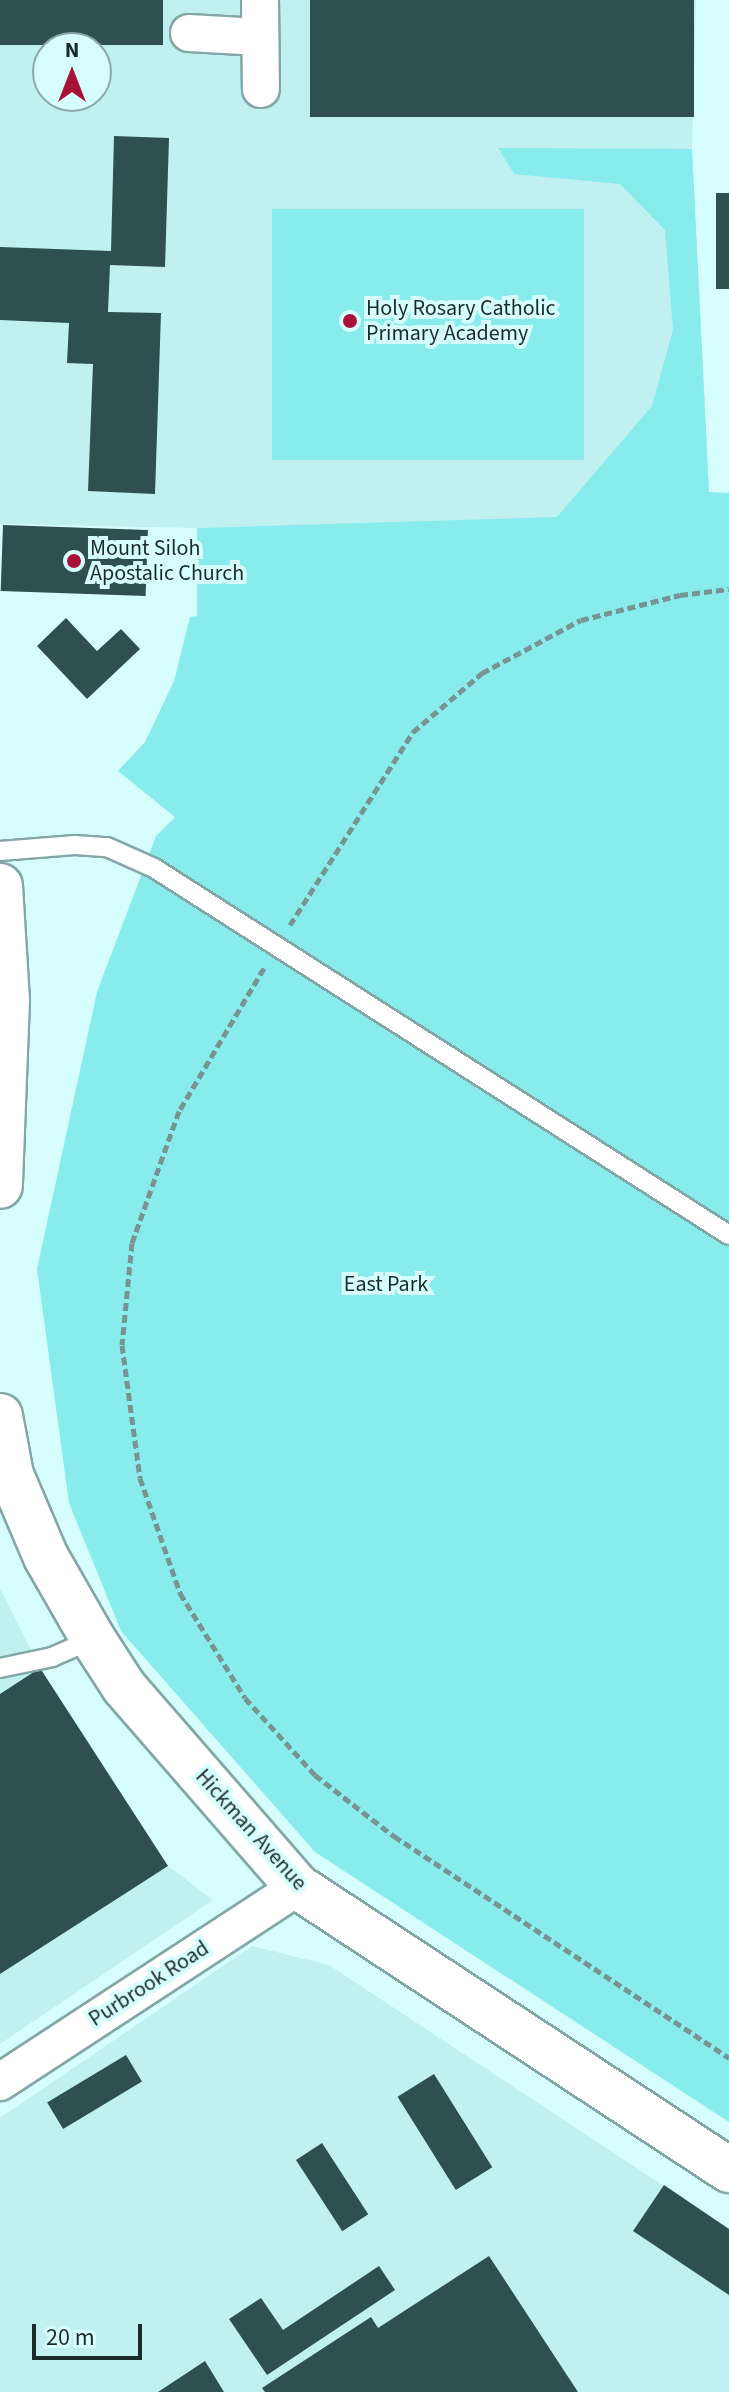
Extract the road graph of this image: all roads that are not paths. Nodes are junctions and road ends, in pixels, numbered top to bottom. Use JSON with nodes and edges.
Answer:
{"nodes":[{"id":1,"x":260,"y":0,"type":"edge"},
{"id":2,"x":189,"y":33,"type":"dead end"},
{"id":3,"x":260,"y":37,"type":"junction"},
{"id":4,"x":261,"y":89,"type":"dead end"},
{"id":5,"x":0,"y":851,"type":"edge"},
{"id":6,"x":0,"y":886,"type":"edge"},
{"id":7,"x":0,"y":1186,"type":"edge"},
{"id":8,"x":729,"y":1235,"type":"edge"},
{"id":9,"x":0,"y":1416,"type":"edge"},
{"id":10,"x":93,"y":1639,"type":"junction"},
{"id":11,"x":0,"y":1668,"type":"edge"},
{"id":12,"x":298,"y":1887,"type":"junction"},
{"id":13,"x":0,"y":2082,"type":"edge"},
{"id":14,"x":729,"y":2170,"type":"edge"}],
"edges":[{"from":1,"to":3,"type":"street"},
{"from":2,"to":3,"type":"street"},
{"from":3,"to":4,"type":"street"},
{"from":5,"to":8,"type":"lane"},
{"from":6,"to":7,"type":"street"},
{"from":9,"to":10,"type":"street","name":"Hickman Avenue"},
{"from":10,"to":11,"type":"lane"},
{"from":10,"to":12,"type":"street","name":"Hickman Avenue"},
{"from":12,"to":13,"type":"street","name":"Purbrook Road"},
{"from":12,"to":14,"type":"street","name":"Hickman Avenue"}]}
